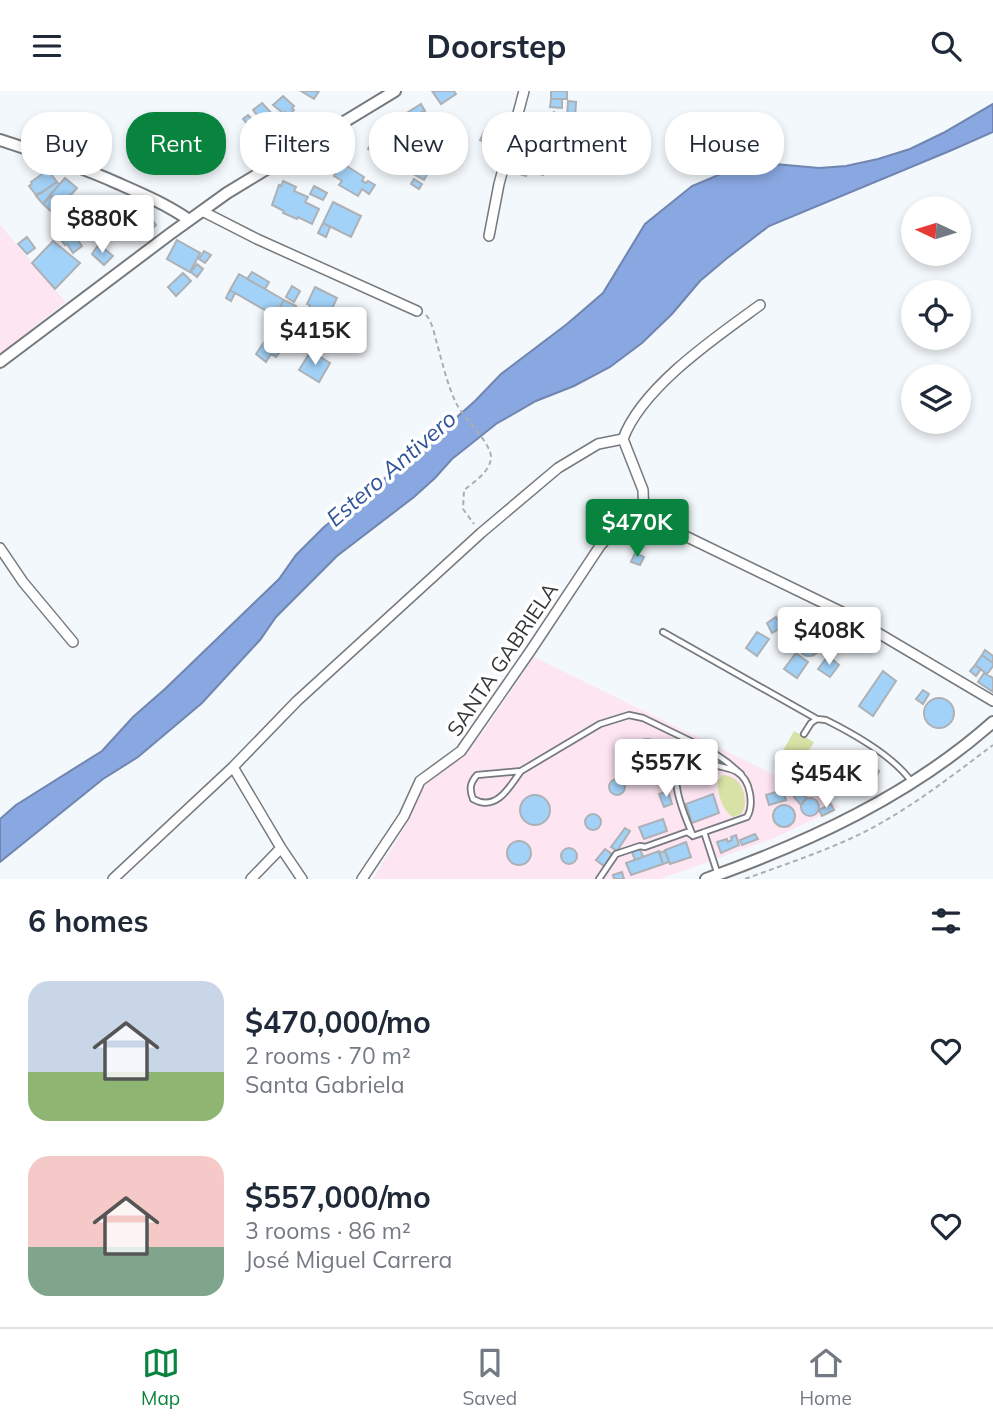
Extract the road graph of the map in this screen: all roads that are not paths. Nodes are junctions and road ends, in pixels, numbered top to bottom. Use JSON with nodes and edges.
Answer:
{"nodes":[{"id":1,"x":396,"y":91,"type":"edge"},
{"id":2,"x":524,"y":91,"type":"edge"},
{"id":3,"x":0,"y":140,"type":"edge"},
{"id":4,"x":202,"y":211,"type":"junction"},
{"id":5,"x":189,"y":220,"type":"junction"},
{"id":6,"x":489,"y":236,"type":"dead end"},
{"id":7,"x":760,"y":305,"type":"dead end"},
{"id":8,"x":417,"y":311,"type":"road end"},
{"id":9,"x":0,"y":362,"type":"edge"},
{"id":10,"x":623,"y":439,"type":"junction"},
{"id":11,"x":644,"y":516,"type":"junction"},
{"id":12,"x":0,"y":548,"type":"edge"},
{"id":13,"x":663,"y":632,"type":"dead end"},
{"id":14,"x":73,"y":642,"type":"dead end"},
{"id":15,"x":993,"y":701,"type":"edge"},
{"id":16,"x":817,"y":719,"type":"junction"},
{"id":17,"x":993,"y":722,"type":"edge"},
{"id":18,"x":804,"y":734,"type":"dead end"},
{"id":19,"x":233,"y":767,"type":"junction"},
{"id":20,"x":522,"y":771,"type":"junction"},
{"id":21,"x":741,"y":774,"type":"junction"},
{"id":22,"x":912,"y":782,"type":"junction"},
{"id":23,"x":704,"y":832,"type":"junction"},
{"id":24,"x":693,"y":836,"type":"junction"},
{"id":25,"x":281,"y":848,"type":"junction"},
{"id":26,"x":718,"y":875,"type":"junction"},
{"id":27,"x":113,"y":879,"type":"edge"},
{"id":28,"x":251,"y":879,"type":"edge"},
{"id":29,"x":302,"y":879,"type":"edge"},
{"id":30,"x":362,"y":879,"type":"edge"},
{"id":31,"x":599,"y":879,"type":"edge"},
{"id":32,"x":706,"y":879,"type":"edge"}],
"edges":[{"from":1,"to":4,"type":"street"},
{"from":2,"to":6,"type":"street"},
{"from":3,"to":5,"type":"street"},
{"from":4,"to":5,"type":"street"},
{"from":4,"to":8,"type":"street"},
{"from":5,"to":9,"type":"street"},
{"from":7,"to":10,"type":"street"},
{"from":10,"to":11,"type":"street"},
{"from":10,"to":19,"type":"street"},
{"from":11,"to":15,"type":"street"},
{"from":11,"to":30,"type":"street","name":"SANTA GABRIELA"},
{"from":12,"to":14,"type":"street"},
{"from":13,"to":16,"type":"lane"},
{"from":16,"to":18,"type":"lane"},
{"from":16,"to":22,"type":"lane"},
{"from":17,"to":22,"type":"street"},
{"from":19,"to":25,"type":"street"},
{"from":19,"to":27,"type":"street"},
{"from":20,"to":20,"type":"lane"},
{"from":20,"to":21,"type":"lane"},
{"from":21,"to":23,"type":"lane"},
{"from":21,"to":24,"type":"lane"},
{"from":22,"to":26,"type":"street"},
{"from":23,"to":24,"type":"lane"},
{"from":23,"to":26,"type":"lane"},
{"from":24,"to":31,"type":"lane"},
{"from":25,"to":28,"type":"street"},
{"from":25,"to":29,"type":"street"},
{"from":26,"to":32,"type":"street"}]}
